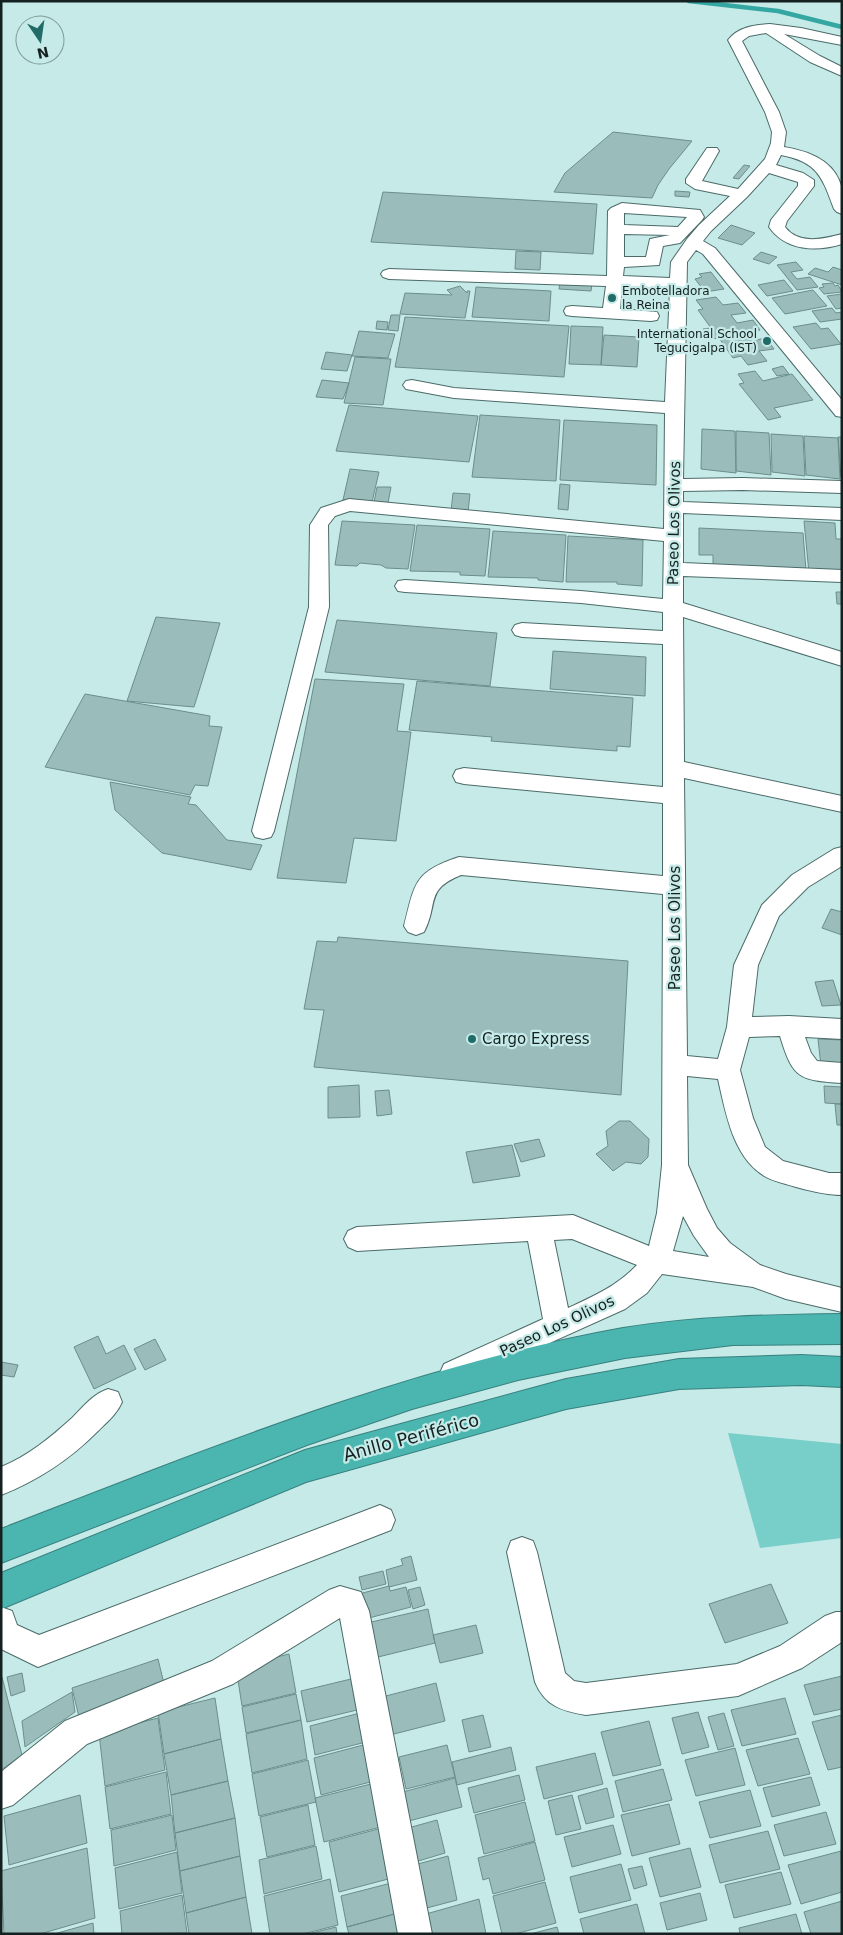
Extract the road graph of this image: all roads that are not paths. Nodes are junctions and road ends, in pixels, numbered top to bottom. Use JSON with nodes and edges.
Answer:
{"nodes":[{"id":1,"x":766,"y":29,"type":"junction"},
{"id":2,"x":842,"y":41,"type":"edge"},
{"id":3,"x":842,"y":72,"type":"edge"},
{"id":4,"x":775,"y":150,"type":"junction"},
{"id":5,"x":712,"y":151,"type":"dead end"},
{"id":6,"x":765,"y":167,"type":"junction"},
{"id":7,"x":742,"y":194,"type":"junction"},
{"id":8,"x":842,"y":209,"type":"edge"},
{"id":9,"x":616,"y":235,"type":"junction"},
{"id":10,"x":688,"y":237,"type":"junction"},
{"id":11,"x":842,"y":239,"type":"edge"},
{"id":12,"x":656,"y":242,"type":"junction"},
{"id":13,"x":616,"y":262,"type":"junction"},
{"id":14,"x":389,"y":274,"type":"dead end"},
{"id":15,"x":614,"y":280,"type":"junction"},
{"id":16,"x":679,"y":283,"type":"junction"},
{"id":17,"x":572,"y":311,"type":"dead end"},
{"id":18,"x":611,"y":313,"type":"junction"},
{"id":19,"x":651,"y":316,"type":"dead end"},
{"id":20,"x":412,"y":385,"type":"dead end"},
{"id":21,"x":674,"y":408,"type":"junction"},
{"id":22,"x":842,"y":412,"type":"edge"},
{"id":23,"x":675,"y":485,"type":"junction"},
{"id":24,"x":842,"y":487,"type":"edge"},
{"id":25,"x":674,"y":507,"type":"junction"},
{"id":26,"x":842,"y":514,"type":"edge"},
{"id":27,"x":674,"y":536,"type":"junction"},
{"id":28,"x":673,"y":569,"type":"junction"},
{"id":29,"x":842,"y":576,"type":"edge"},
{"id":30,"x":405,"y":586,"type":"dead end"},
{"id":31,"x":673,"y":607,"type":"junction"},
{"id":32,"x":522,"y":630,"type":"dead end"},
{"id":33,"x":673,"y":638,"type":"junction"},
{"id":34,"x":842,"y":659,"type":"edge"},
{"id":35,"x":674,"y":768,"type":"junction"},
{"id":36,"x":464,"y":776,"type":"dead end"},
{"id":37,"x":675,"y":796,"type":"junction"},
{"id":38,"x":842,"y":804,"type":"edge"},
{"id":39,"x":263,"y":831,"type":"dead end"},
{"id":40,"x":842,"y":855,"type":"edge"},
{"id":41,"x":674,"y":886,"type":"junction"},
{"id":42,"x":416,"y":926,"type":"dead end"},
{"id":43,"x":789,"y":1026,"type":"junction"},
{"id":44,"x":739,"y":1027,"type":"junction"},
{"id":45,"x":842,"y":1028,"type":"edge"},
{"id":46,"x":675,"y":1065,"type":"junction"},
{"id":47,"x":728,"y":1070,"type":"junction"},
{"id":48,"x":842,"y":1072,"type":"edge"},
{"id":49,"x":675,"y":1165,"type":"junction"},
{"id":50,"x":842,"y":1184,"type":"edge"},
{"id":51,"x":539,"y":1229,"type":"junction"},
{"id":52,"x":357,"y":1238,"type":"dead end"},
{"id":53,"x":656,"y":1261,"type":"junction"},
{"id":54,"x":752,"y":1275,"type":"junction"},
{"id":55,"x":842,"y":1300,"type":"edge"},
{"id":56,"x":558,"y":1325,"type":"junction"},
{"id":57,"x":842,"y":1329,"type":"edge"},
{"id":58,"x":842,"y":1372,"type":"edge"},
{"id":59,"x":412,"y":1393,"type":"junction"},
{"id":60,"x":108,"y":1402,"type":"dead end"},
{"id":61,"x":1,"y":1481,"type":"edge"},
{"id":62,"x":380,"y":1520,"type":"dead end"},
{"id":63,"x":1,"y":1546,"type":"edge"},
{"id":64,"x":522,"y":1552,"type":"dead end"},
{"id":65,"x":1,"y":1591,"type":"edge"},
{"id":66,"x":1,"y":1622,"type":"edge"},
{"id":67,"x":842,"y":1626,"type":"edge"},
{"id":68,"x":1,"y":1793,"type":"edge"},
{"id":69,"x":415,"y":1934,"type":"edge"}],
"edges":[{"from":1,"to":2,"type":"street","name":"Paseo Los Olivos"},
{"from":1,"to":3,"type":"street"},
{"from":1,"to":4,"type":"street","name":"Paseo Los Olivos"},
{"from":4,"to":6,"type":"street","name":"Paseo Los Olivos"},
{"from":4,"to":8,"type":"street"},
{"from":5,"to":7,"type":"street"},
{"from":6,"to":7,"type":"street","name":"Paseo Los Olivos"},
{"from":6,"to":11,"type":"street"},
{"from":7,"to":10,"type":"street","name":"Paseo Los Olivos"},
{"from":9,"to":10,"type":"street"},
{"from":9,"to":10,"type":"street"},
{"from":9,"to":12,"type":"street"},
{"from":9,"to":13,"type":"street"},
{"from":10,"to":12,"type":"street"},
{"from":10,"to":16,"type":"street","name":"Paseo Los Olivos"},
{"from":10,"to":22,"type":"street"},
{"from":12,"to":13,"type":"street"},
{"from":13,"to":15,"type":"street"},
{"from":14,"to":15,"type":"street"},
{"from":15,"to":16,"type":"street"},
{"from":15,"to":18,"type":"street"},
{"from":16,"to":21,"type":"street","name":"Paseo Los Olivos"},
{"from":17,"to":18,"type":"street"},
{"from":18,"to":19,"type":"street"},
{"from":20,"to":21,"type":"street"},
{"from":21,"to":23,"type":"street","name":"Paseo Los Olivos"},
{"from":23,"to":24,"type":"street"},
{"from":23,"to":25,"type":"street","name":"Paseo Los Olivos"},
{"from":25,"to":26,"type":"street"},
{"from":25,"to":27,"type":"street","name":"Paseo Los Olivos"},
{"from":27,"to":28,"type":"street","name":"Paseo Los Olivos"},
{"from":27,"to":39,"type":"street"},
{"from":28,"to":29,"type":"street"},
{"from":28,"to":31,"type":"street","name":"Paseo Los Olivos"},
{"from":30,"to":31,"type":"street"},
{"from":31,"to":33,"type":"street","name":"Paseo Los Olivos"},
{"from":31,"to":34,"type":"street"},
{"from":32,"to":33,"type":"street"},
{"from":33,"to":35,"type":"street","name":"Paseo Los Olivos"},
{"from":35,"to":37,"type":"street","name":"Paseo Los Olivos"},
{"from":35,"to":38,"type":"street"},
{"from":36,"to":37,"type":"street"},
{"from":37,"to":41,"type":"street","name":"Paseo Los Olivos"},
{"from":40,"to":44,"type":"street"},
{"from":41,"to":42,"type":"street"},
{"from":41,"to":46,"type":"street","name":"Paseo Los Olivos"},
{"from":43,"to":44,"type":"street"},
{"from":43,"to":45,"type":"street"},
{"from":43,"to":48,"type":"street"},
{"from":44,"to":47,"type":"street"},
{"from":46,"to":47,"type":"street"},
{"from":46,"to":49,"type":"street","name":"Paseo Los Olivos"},
{"from":47,"to":50,"type":"street"},
{"from":49,"to":53,"type":"street","name":"Paseo Los Olivos"},
{"from":49,"to":54,"type":"street","name":"Paseo Los Olivos"},
{"from":51,"to":52,"type":"street"},
{"from":51,"to":53,"type":"street"},
{"from":51,"to":56,"type":"street"},
{"from":53,"to":54,"type":"street"},
{"from":53,"to":56,"type":"street","name":"Paseo Los Olivos"},
{"from":54,"to":55,"type":"street","name":"Paseo Los Olivos"},
{"from":56,"to":59,"type":"street","name":"Paseo Los Olivos"},
{"from":57,"to":59,"type":"highway"},
{"from":58,"to":65,"type":"highway","name":"Anillo Periférico"},
{"from":59,"to":63,"type":"highway"},
{"from":60,"to":61,"type":"street"},
{"from":62,"to":66,"type":"street"},
{"from":64,"to":67,"type":"street"},
{"from":68,"to":69,"type":"street"}]}
